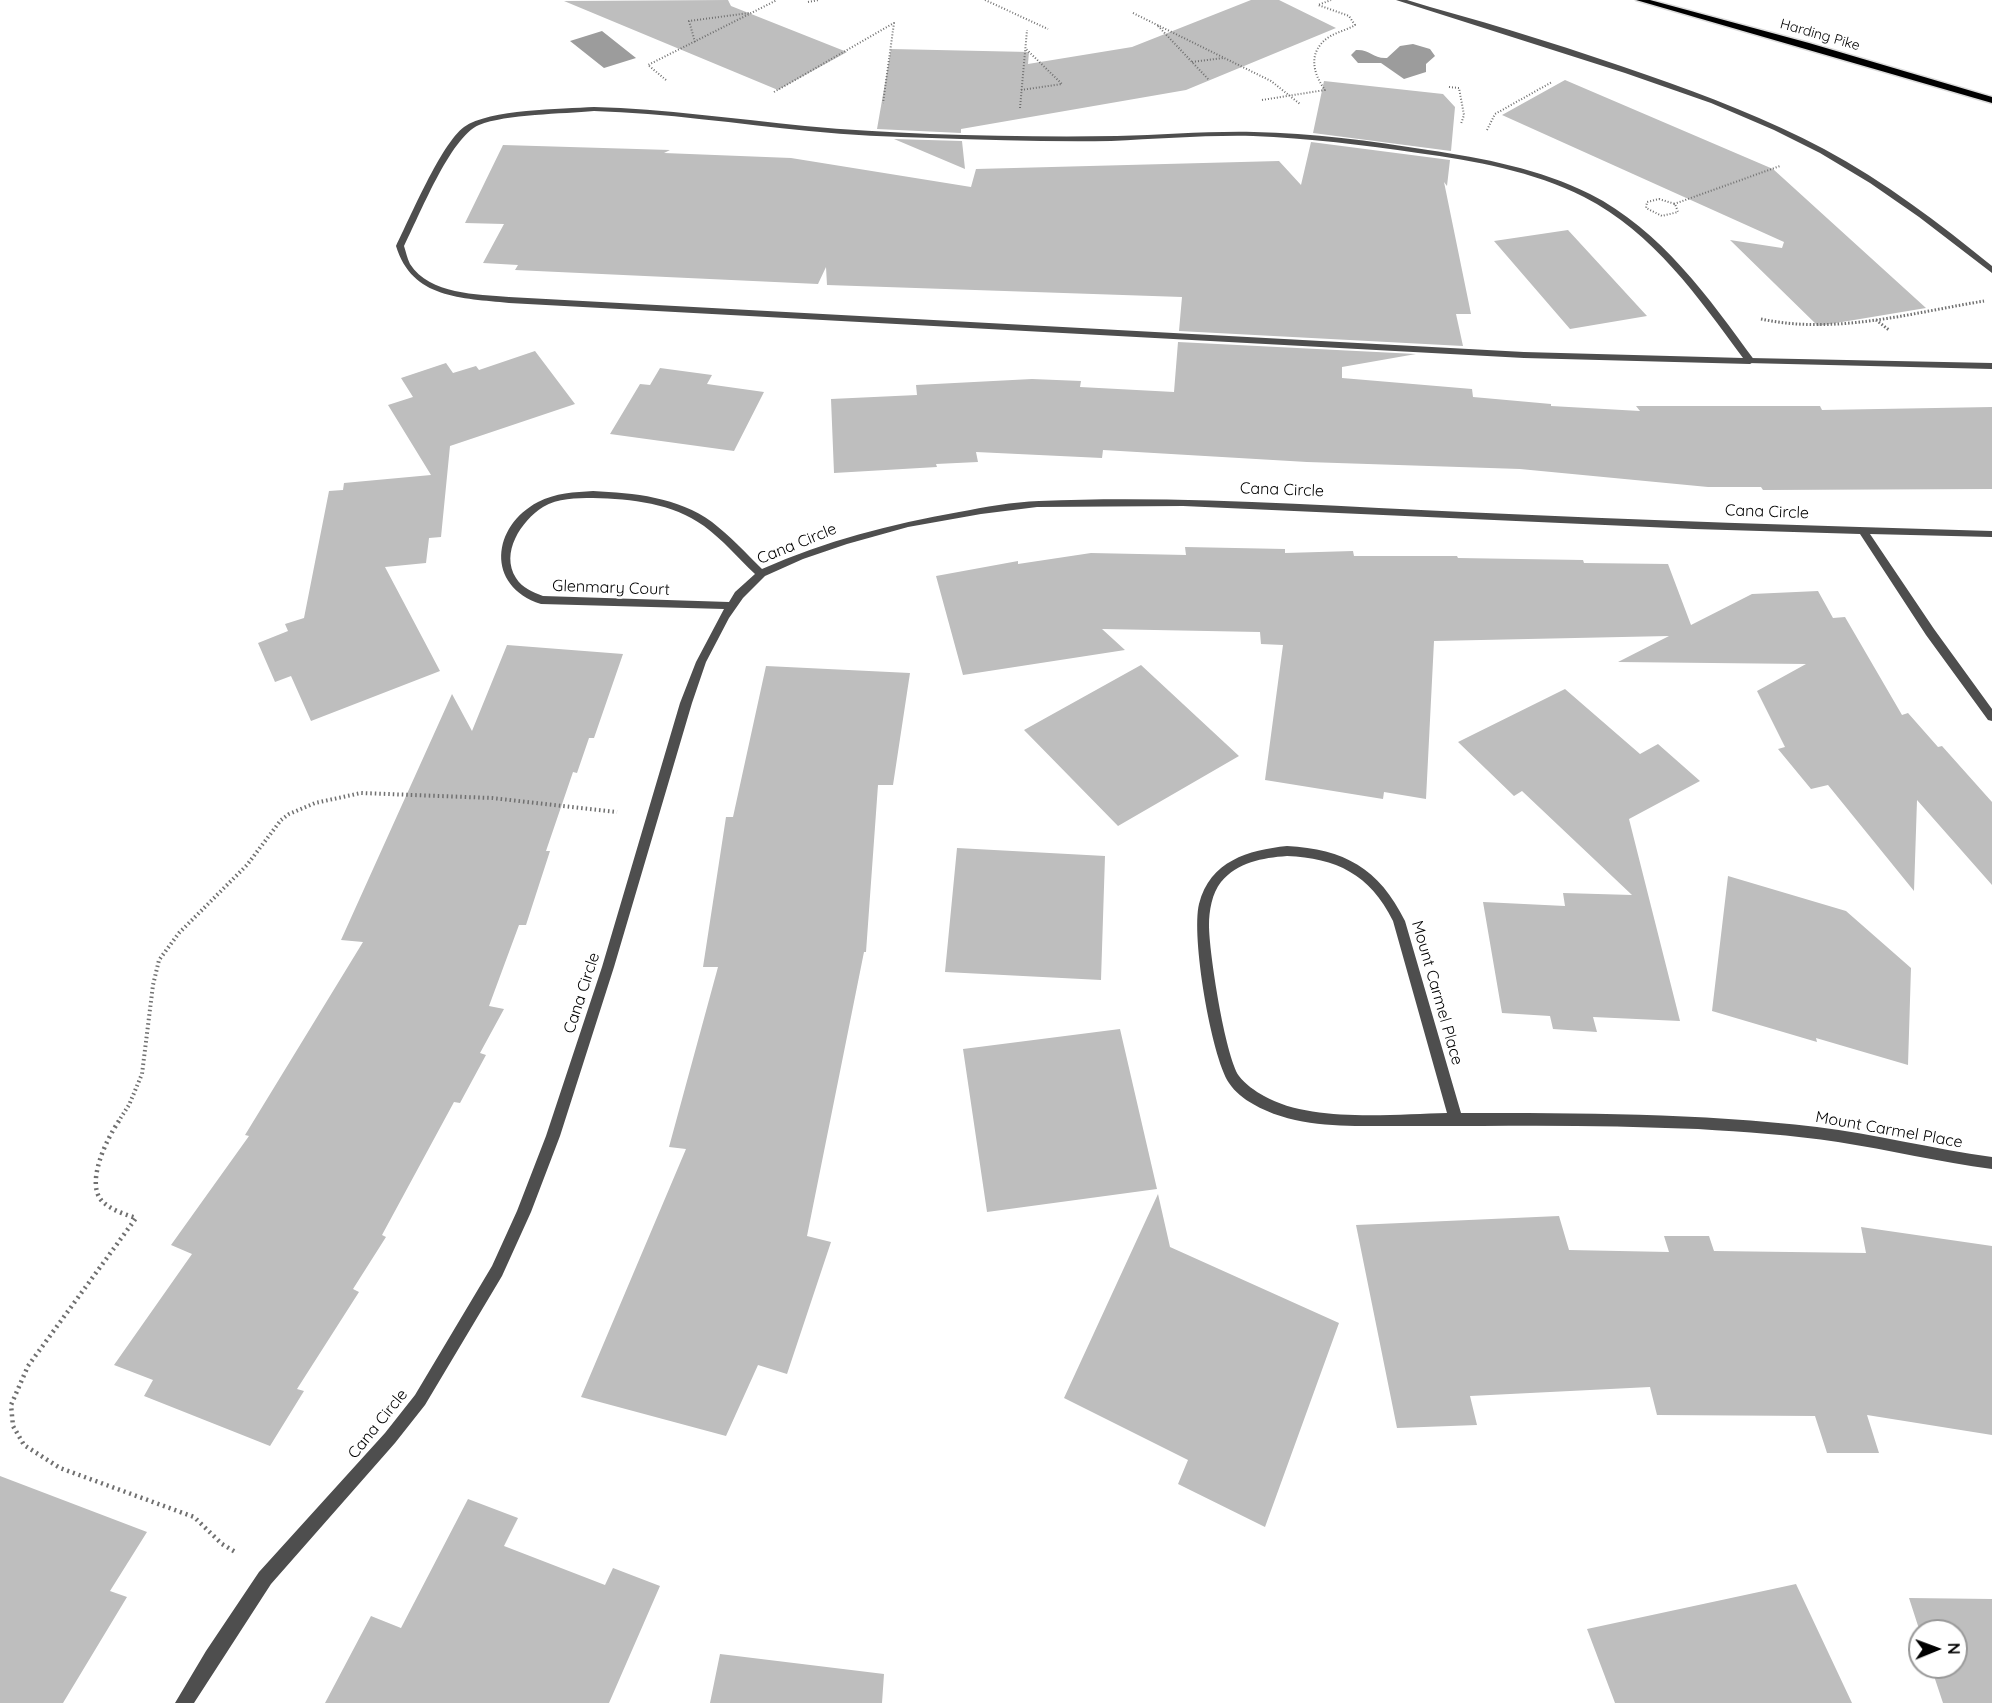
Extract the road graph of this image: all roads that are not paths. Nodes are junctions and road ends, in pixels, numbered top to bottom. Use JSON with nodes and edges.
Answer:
{"nodes":[{"id":1,"x":1399,"y":0,"type":"edge"},
{"id":2,"x":1640,"y":0,"type":"edge"},
{"id":3,"x":1992,"y":100,"type":"edge"},
{"id":4,"x":1992,"y":270,"type":"edge"},
{"id":5,"x":1750,"y":362,"type":"junction"},
{"id":6,"x":1992,"y":366,"type":"edge"},
{"id":7,"x":1863,"y":531,"type":"junction"},
{"id":8,"x":1992,"y":534,"type":"edge"},
{"id":9,"x":761,"y":574,"type":"junction"},
{"id":10,"x":731,"y":606,"type":"junction"},
{"id":11,"x":1992,"y":717,"type":"edge"},
{"id":12,"x":1456,"y":1120,"type":"junction"},
{"id":13,"x":1992,"y":1163,"type":"edge"},
{"id":14,"x":184,"y":1703,"type":"edge"}],
"edges":[{"from":1,"to":4,"type":"street"},
{"from":2,"to":3,"type":"main road","name":"Harding Pike"},
{"from":5,"to":5,"type":"street"},
{"from":5,"to":6,"type":"street"},
{"from":7,"to":8,"type":"street","name":"Cana Circle"},
{"from":7,"to":9,"type":"street","name":"Cana Circle"},
{"from":7,"to":11,"type":"street"},
{"from":9,"to":10,"type":"street","name":"Cana Circle"},
{"from":9,"to":10,"type":"street","name":"Glenmary Court"},
{"from":10,"to":14,"type":"street","name":"Cana Circle"},
{"from":12,"to":12,"type":"street","name":"Mount Carmel Place"},
{"from":12,"to":13,"type":"street","name":"Mount Carmel Place"}]}
